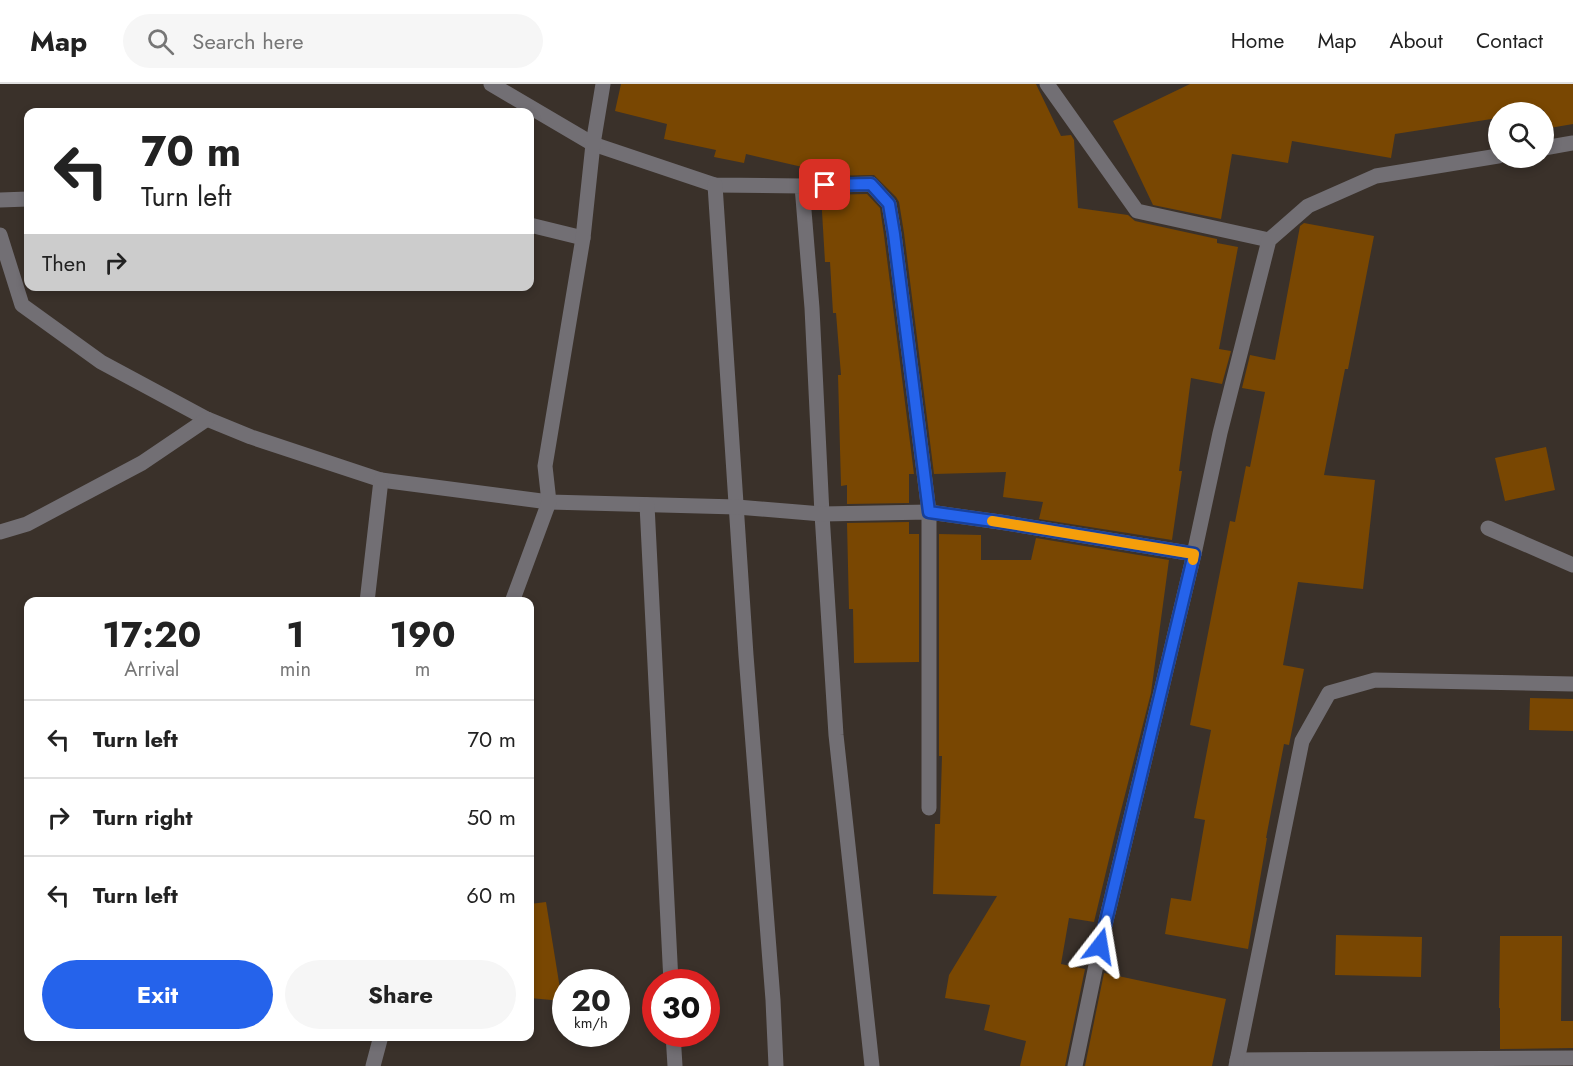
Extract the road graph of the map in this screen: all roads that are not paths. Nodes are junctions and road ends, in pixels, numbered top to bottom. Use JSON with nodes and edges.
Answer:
{"nodes":[{"id":1,"x":491,"y":84,"type":"edge"},
{"id":2,"x":603,"y":84,"type":"edge"},
{"id":3,"x":1047,"y":84,"type":"edge"},
{"id":4,"x":532,"y":108,"type":"edge"},
{"id":5,"x":534,"y":109,"type":"edge"},
{"id":6,"x":1573,"y":143,"type":"edge"},
{"id":7,"x":593,"y":144,"type":"junction"},
{"id":8,"x":1554,"y":146,"type":"edge"},
{"id":9,"x":1488,"y":158,"type":"edge"},
{"id":10,"x":716,"y":185,"type":"junction"},
{"id":11,"x":802,"y":186,"type":"junction"},
{"id":12,"x":24,"y":199,"type":"edge"},
{"id":13,"x":0,"y":200,"type":"edge"},
{"id":14,"x":534,"y":226,"type":"edge"},
{"id":15,"x":0,"y":235,"type":"edge"},
{"id":16,"x":583,"y":238,"type":"junction"},
{"id":17,"x":1269,"y":240,"type":"junction"},
{"id":18,"x":207,"y":419,"type":"junction"},
{"id":19,"x":381,"y":480,"type":"junction"},
{"id":20,"x":549,"y":502,"type":"junction"},
{"id":21,"x":647,"y":505,"type":"junction"},
{"id":22,"x":737,"y":507,"type":"junction"},
{"id":23,"x":929,"y":512,"type":"junction"},
{"id":24,"x":822,"y":514,"type":"junction"},
{"id":25,"x":1488,"y":528,"type":"dead end"},
{"id":26,"x":0,"y":532,"type":"edge"},
{"id":27,"x":1194,"y":554,"type":"junction"},
{"id":28,"x":1573,"y":565,"type":"edge"},
{"id":29,"x":368,"y":597,"type":"edge"},
{"id":30,"x":514,"y":597,"type":"edge"},
{"id":31,"x":1573,"y":684,"type":"edge"},
{"id":32,"x":929,"y":808,"type":"dead end"},
{"id":33,"x":669,"y":969,"type":"edge"},
{"id":34,"x":380,"y":1041,"type":"edge"},
{"id":35,"x":674,"y":1047,"type":"edge"},
{"id":36,"x":1573,"y":1058,"type":"edge"},
{"id":37,"x":1237,"y":1063,"type":"edge"},
{"id":38,"x":373,"y":1066,"type":"edge"},
{"id":39,"x":675,"y":1066,"type":"edge"},
{"id":40,"x":776,"y":1066,"type":"edge"},
{"id":41,"x":872,"y":1066,"type":"edge"},
{"id":42,"x":1075,"y":1066,"type":"edge"}],
"edges":[{"from":1,"to":4,"type":"street"},
{"from":2,"to":7,"type":"street"},
{"from":3,"to":17,"type":"street"},
{"from":5,"to":7,"type":"street"},
{"from":6,"to":8,"type":"street"},
{"from":7,"to":10,"type":"street"},
{"from":7,"to":16,"type":"street"},
{"from":9,"to":17,"type":"street"},
{"from":10,"to":11,"type":"street"},
{"from":10,"to":22,"type":"street"},
{"from":11,"to":23,"type":"street"},
{"from":11,"to":24,"type":"street"},
{"from":12,"to":13,"type":"street"},
{"from":14,"to":16,"type":"street"},
{"from":15,"to":18,"type":"street"},
{"from":16,"to":20,"type":"street"},
{"from":17,"to":27,"type":"street"},
{"from":18,"to":19,"type":"street"},
{"from":18,"to":26,"type":"street"},
{"from":19,"to":20,"type":"street"},
{"from":19,"to":29,"type":"street"},
{"from":20,"to":21,"type":"street"},
{"from":20,"to":30,"type":"street"},
{"from":21,"to":22,"type":"street"},
{"from":21,"to":33,"type":"street"},
{"from":22,"to":24,"type":"street"},
{"from":22,"to":40,"type":"street"},
{"from":23,"to":24,"type":"street"},
{"from":23,"to":27,"type":"street"},
{"from":23,"to":32,"type":"street"},
{"from":24,"to":41,"type":"street"},
{"from":25,"to":28,"type":"street"},
{"from":27,"to":42,"type":"street"},
{"from":31,"to":37,"type":"street"},
{"from":34,"to":38,"type":"street"},
{"from":35,"to":39,"type":"street"},
{"from":36,"to":37,"type":"street"}]}
